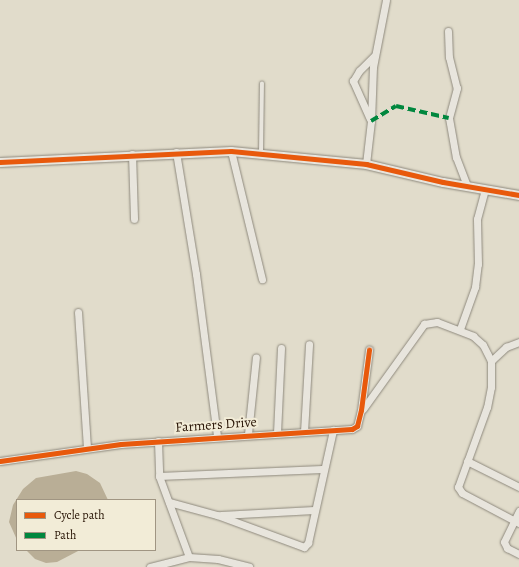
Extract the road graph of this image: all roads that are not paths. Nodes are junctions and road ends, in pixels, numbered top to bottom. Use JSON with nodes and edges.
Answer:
{"nodes":[{"id":1,"x":386,"y":0,"type":"edge"},
{"id":2,"x":448,"y":31,"type":"dead end"},
{"id":3,"x":375,"y":55,"type":"junction"},
{"id":4,"x":262,"y":84,"type":"dead end"},
{"id":5,"x":371,"y":121,"type":"junction"},
{"id":6,"x":231,"y":151,"type":"junction"},
{"id":7,"x":176,"y":152,"type":"junction"},
{"id":8,"x":132,"y":154,"type":"junction"},
{"id":9,"x":261,"y":154,"type":"junction"},
{"id":10,"x":0,"y":162,"type":"edge"},
{"id":11,"x":366,"y":164,"type":"junction"},
{"id":12,"x":467,"y":186,"type":"junction"},
{"id":13,"x":485,"y":189,"type":"junction"},
{"id":14,"x":519,"y":194,"type":"edge"},
{"id":15,"x":134,"y":219,"type":"dead end"},
{"id":16,"x":262,"y":279,"type":"dead end"},
{"id":17,"x":78,"y":312,"type":"dead end"},
{"id":18,"x":460,"y":329,"type":"junction"},
{"id":19,"x":519,"y":342,"type":"edge"},
{"id":20,"x":309,"y":344,"type":"dead end"},
{"id":21,"x":281,"y":348,"type":"dead end"},
{"id":22,"x":370,"y":350,"type":"dead end"},
{"id":23,"x":256,"y":356,"type":"dead end"},
{"id":24,"x":490,"y":361,"type":"junction"},
{"id":25,"x":361,"y":410,"type":"junction"},
{"id":26,"x":333,"y":430,"type":"junction"},
{"id":27,"x":304,"y":432,"type":"junction"},
{"id":28,"x":277,"y":433,"type":"junction"},
{"id":29,"x":248,"y":434,"type":"junction"},
{"id":30,"x":217,"y":436,"type":"junction"},
{"id":31,"x":158,"y":441,"type":"junction"},
{"id":32,"x":88,"y":448,"type":"junction"},
{"id":33,"x":0,"y":461,"type":"edge"},
{"id":34,"x":467,"y":461,"type":"junction"},
{"id":35,"x":322,"y":470,"type":"junction"},
{"id":36,"x":159,"y":476,"type":"junction"},
{"id":37,"x":519,"y":487,"type":"edge"},
{"id":38,"x":169,"y":502,"type":"junction"},
{"id":39,"x":314,"y":510,"type":"junction"},
{"id":40,"x":519,"y":511,"type":"edge"},
{"id":41,"x":217,"y":516,"type":"junction"},
{"id":42,"x":517,"y":521,"type":"edge"},
{"id":43,"x":519,"y":554,"type":"edge"},
{"id":44,"x":189,"y":557,"type":"junction"},
{"id":45,"x":236,"y":565,"type":"edge"},
{"id":46,"x":150,"y":567,"type":"edge"},
{"id":47,"x":249,"y":567,"type":"edge"}],
"edges":[{"from":1,"to":3,"type":"street"},
{"from":2,"to":12,"type":"street"},
{"from":3,"to":5,"type":"street"},
{"from":3,"to":5,"type":"street"},
{"from":4,"to":9,"type":"lane"},
{"from":5,"to":11,"type":"street"},
{"from":6,"to":7,"type":"street"},
{"from":6,"to":9,"type":"street"},
{"from":6,"to":16,"type":"street"},
{"from":7,"to":8,"type":"street"},
{"from":7,"to":30,"type":"street"},
{"from":8,"to":10,"type":"street"},
{"from":8,"to":15,"type":"street"},
{"from":9,"to":11,"type":"street"},
{"from":11,"to":12,"type":"street"},
{"from":12,"to":13,"type":"street"},
{"from":13,"to":14,"type":"street"},
{"from":13,"to":18,"type":"street"},
{"from":17,"to":32,"type":"street"},
{"from":18,"to":24,"type":"street"},
{"from":18,"to":25,"type":"street"},
{"from":19,"to":24,"type":"street"},
{"from":20,"to":27,"type":"street"},
{"from":21,"to":28,"type":"street"},
{"from":22,"to":25,"type":"street","name":"Farmers Drive"},
{"from":23,"to":29,"type":"street"},
{"from":24,"to":34,"type":"street"},
{"from":25,"to":26,"type":"street","name":"Farmers Drive"},
{"from":26,"to":27,"type":"street","name":"Farmers Drive"},
{"from":26,"to":35,"type":"street"},
{"from":27,"to":28,"type":"street","name":"Farmers Drive"},
{"from":28,"to":29,"type":"street","name":"Farmers Drive"},
{"from":29,"to":30,"type":"street","name":"Farmers Drive"},
{"from":30,"to":31,"type":"street","name":"Farmers Drive"},
{"from":31,"to":32,"type":"street","name":"Farmers Drive"},
{"from":31,"to":36,"type":"street"},
{"from":32,"to":33,"type":"street","name":"Farmers Drive"},
{"from":34,"to":37,"type":"street"},
{"from":34,"to":42,"type":"street"},
{"from":35,"to":36,"type":"street"},
{"from":35,"to":39,"type":"street"},
{"from":36,"to":38,"type":"street"},
{"from":38,"to":41,"type":"street"},
{"from":38,"to":44,"type":"street"},
{"from":39,"to":41,"type":"street"},
{"from":39,"to":41,"type":"street"},
{"from":40,"to":42,"type":"street"},
{"from":42,"to":43,"type":"street"},
{"from":44,"to":45,"type":"street"},
{"from":44,"to":46,"type":"street"},
{"from":45,"to":47,"type":"street"}]}
